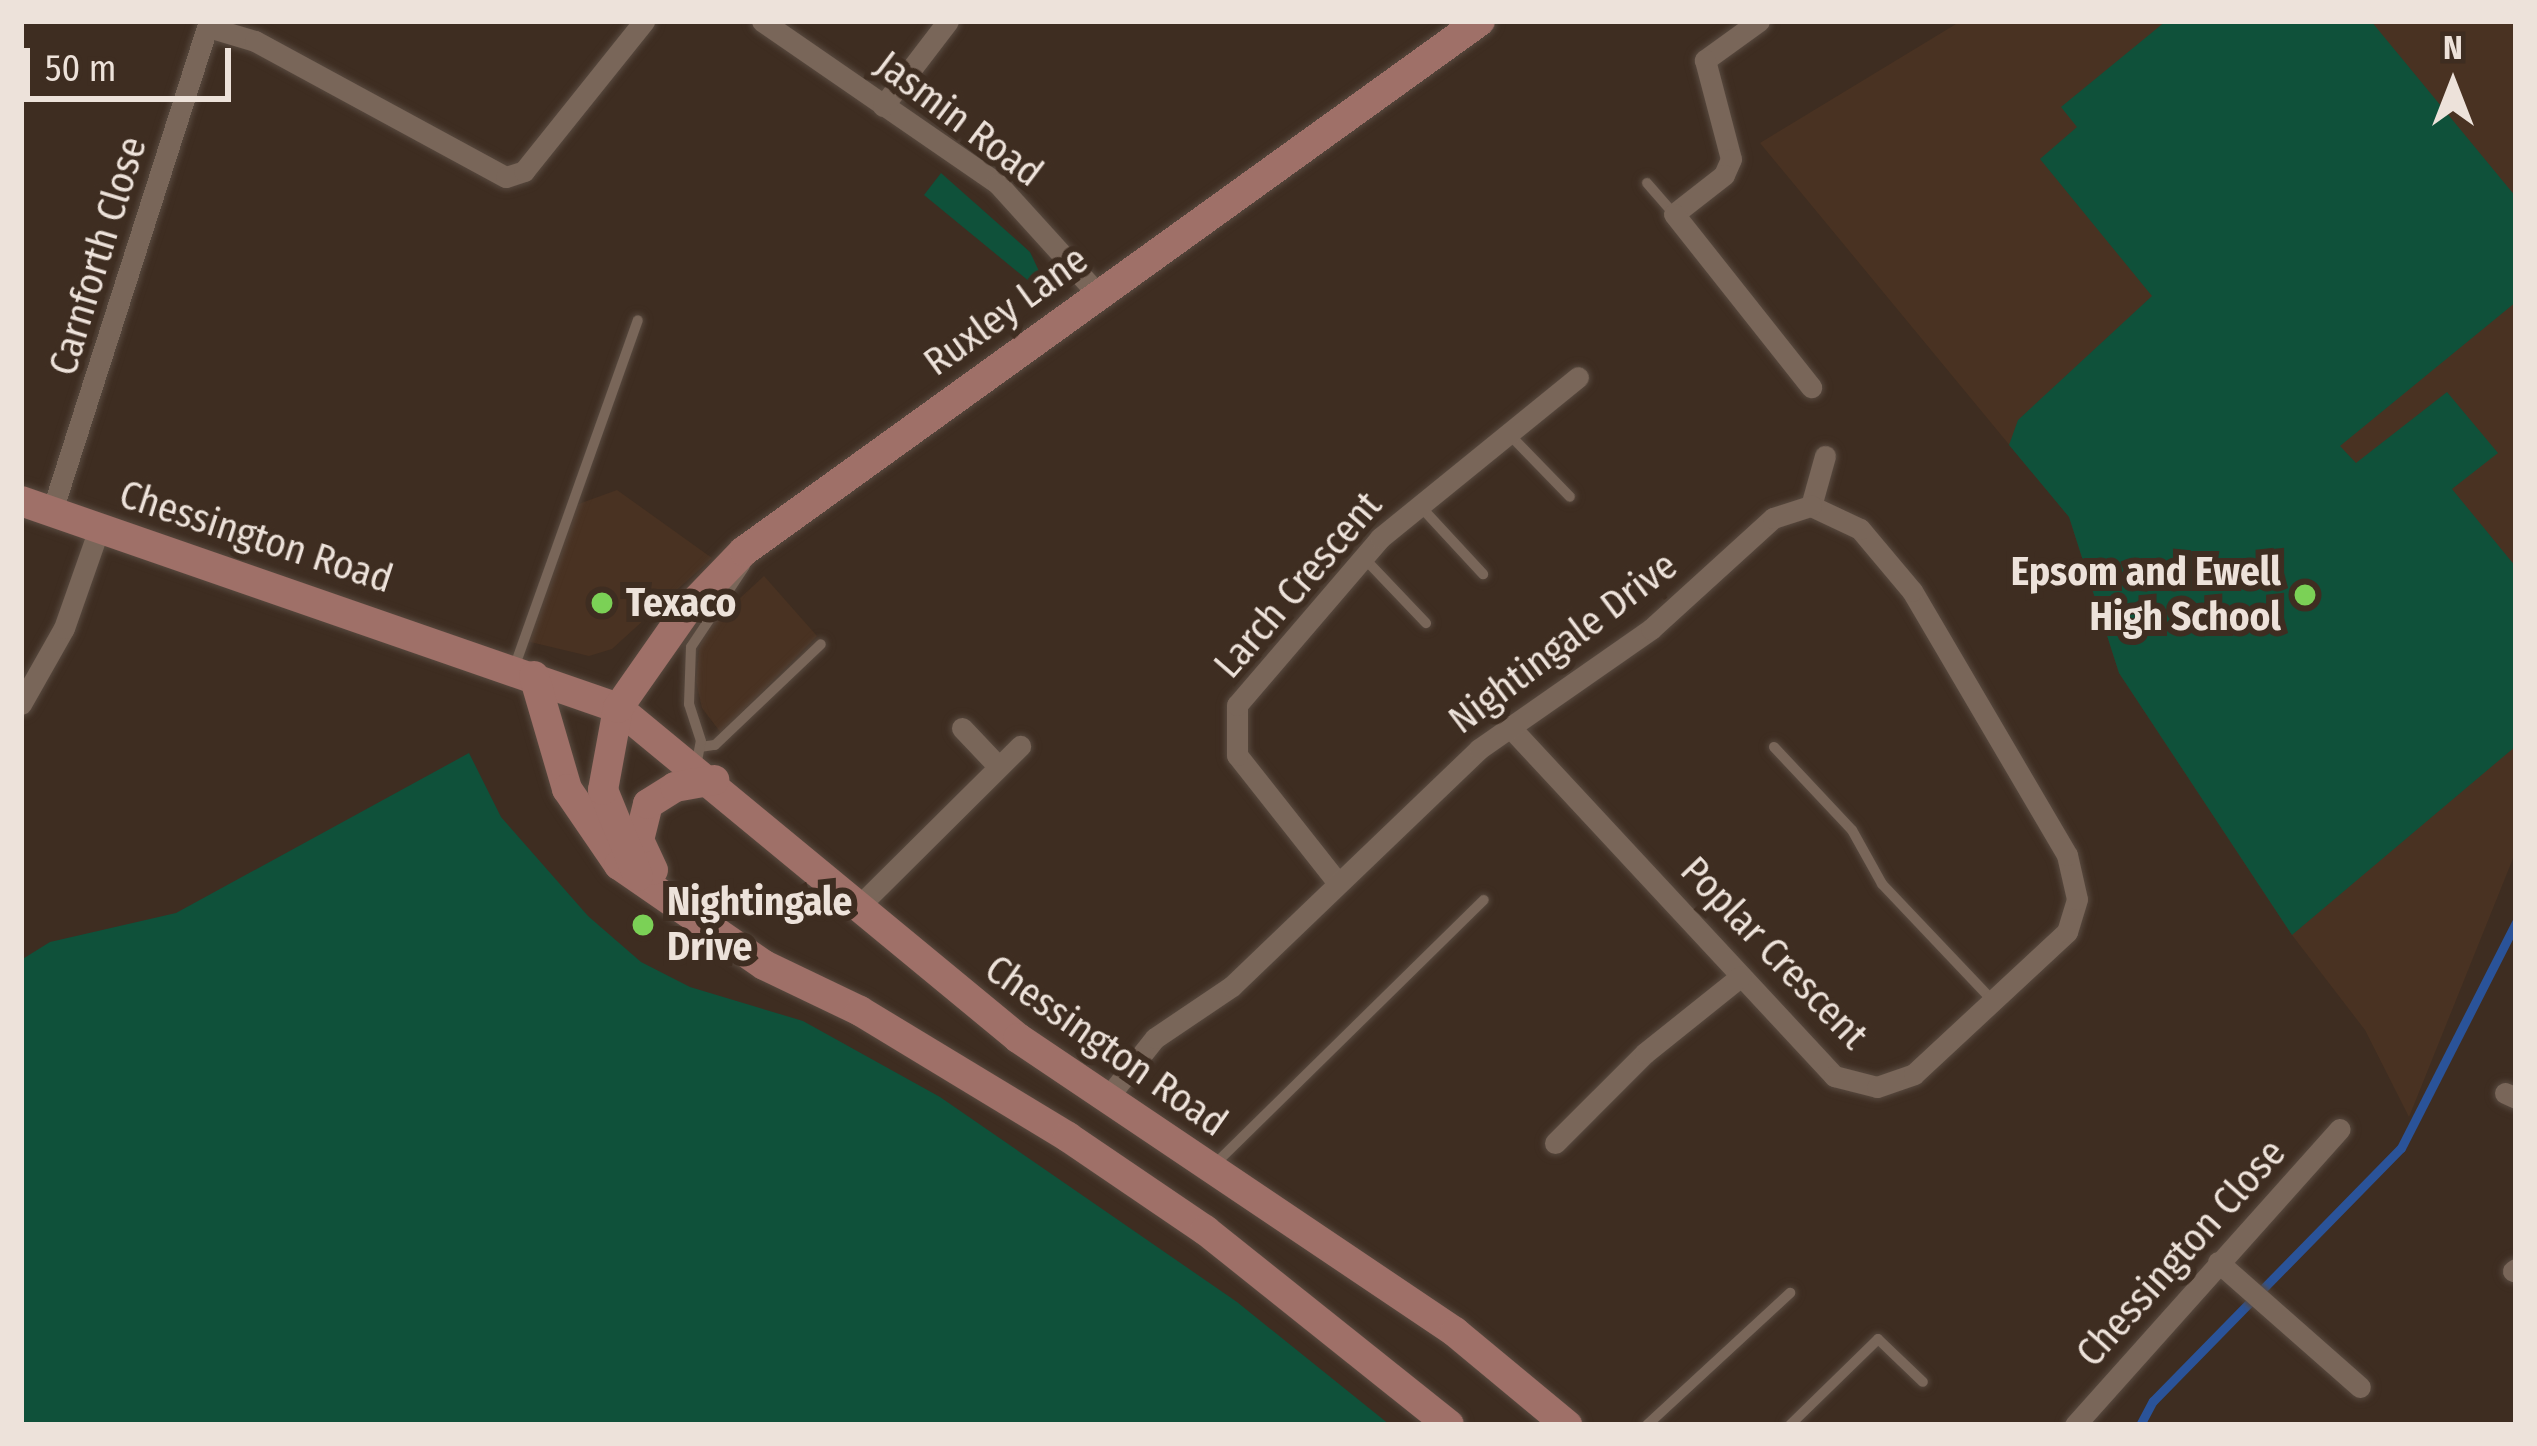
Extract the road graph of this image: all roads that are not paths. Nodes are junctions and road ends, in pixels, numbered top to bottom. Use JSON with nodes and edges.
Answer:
{"nodes":[{"id":1,"x":644,"y":21,"type":"edge"},
{"id":2,"x":762,"y":21,"type":"edge"},
{"id":3,"x":948,"y":21,"type":"edge"},
{"id":4,"x":1480,"y":21,"type":"edge"},
{"id":5,"x":1760,"y":21,"type":"edge"},
{"id":6,"x":208,"y":24,"type":"edge"},
{"id":7,"x":883,"y":106,"type":"junction"},
{"id":8,"x":1647,"y":183,"type":"dead end"},
{"id":9,"x":1674,"y":214,"type":"junction"},
{"id":10,"x":1097,"y":293,"type":"junction"},
{"id":11,"x":638,"y":320,"type":"dead end"},
{"id":12,"x":1578,"y":376,"type":"dead end"},
{"id":13,"x":1811,"y":387,"type":"dead end"},
{"id":14,"x":1508,"y":433,"type":"junction"},
{"id":15,"x":1825,"y":456,"type":"dead end"},
{"id":16,"x":1570,"y":497,"type":"dead end"},
{"id":17,"x":21,"y":501,"type":"edge"},
{"id":18,"x":1418,"y":504,"type":"junction"},
{"id":19,"x":1811,"y":506,"type":"junction"},
{"id":20,"x":52,"y":511,"type":"junction"},
{"id":21,"x":100,"y":526,"type":"junction"},
{"id":22,"x":744,"y":551,"type":"junction"},
{"id":23,"x":1364,"y":558,"type":"junction"},
{"id":24,"x":1484,"y":574,"type":"dead end"},
{"id":25,"x":1426,"y":623,"type":"dead end"},
{"id":26,"x":821,"y":644,"type":"dead end"},
{"id":27,"x":524,"y":672,"type":"junction"},
{"id":28,"x":21,"y":704,"type":"edge"},
{"id":29,"x":619,"y":707,"type":"junction"},
{"id":30,"x":1509,"y":726,"type":"junction"},
{"id":31,"x":962,"y":728,"type":"dead end"},
{"id":32,"x":1020,"y":746,"type":"dead end"},
{"id":33,"x":1774,"y":747,"type":"dead end"},
{"id":34,"x":704,"y":764,"type":"junction"},
{"id":35,"x":997,"y":765,"type":"junction"},
{"id":36,"x":638,"y":876,"type":"junction"},
{"id":37,"x":1338,"y":883,"type":"junction"},
{"id":38,"x":1484,"y":900,"type":"dead end"},
{"id":39,"x":862,"y":903,"type":"junction"},
{"id":40,"x":680,"y":910,"type":"junction"},
{"id":41,"x":1741,"y":976,"type":"junction"},
{"id":42,"x":1994,"y":1003,"type":"junction"},
{"id":43,"x":1108,"y":1097,"type":"junction"},
{"id":44,"x":2340,"y":1129,"type":"dead end"},
{"id":45,"x":1555,"y":1143,"type":"dead end"},
{"id":46,"x":1211,"y":1168,"type":"junction"},
{"id":47,"x":2218,"y":1262,"type":"junction"},
{"id":48,"x":1790,"y":1293,"type":"dead end"},
{"id":49,"x":1923,"y":1382,"type":"dead end"},
{"id":50,"x":2360,"y":1387,"type":"dead end"},
{"id":51,"x":1449,"y":1425,"type":"edge"},
{"id":52,"x":1567,"y":1425,"type":"edge"},
{"id":53,"x":1647,"y":1425,"type":"edge"},
{"id":54,"x":1790,"y":1425,"type":"edge"},
{"id":55,"x":2075,"y":1425,"type":"edge"}],
"edges":[{"from":1,"to":6,"type":"street"},
{"from":2,"to":7,"type":"street","name":"Jasmin Road"},
{"from":3,"to":7,"type":"street"},
{"from":4,"to":10,"type":"main road","name":"Ruxley Lane"},
{"from":5,"to":9,"type":"street"},
{"from":6,"to":20,"type":"street","name":"Carnforth Close"},
{"from":7,"to":10,"type":"street","name":"Jasmin Road"},
{"from":8,"to":9,"type":"lane"},
{"from":9,"to":13,"type":"street"},
{"from":10,"to":22,"type":"main road","name":"Ruxley Lane"},
{"from":11,"to":27,"type":"lane"},
{"from":12,"to":14,"type":"street","name":"Larch Crescent"},
{"from":14,"to":16,"type":"lane"},
{"from":14,"to":18,"type":"street","name":"Larch Crescent"},
{"from":15,"to":19,"type":"street"},
{"from":17,"to":20,"type":"main road","name":"Chessington Road"},
{"from":18,"to":23,"type":"street","name":"Larch Crescent"},
{"from":18,"to":24,"type":"lane"},
{"from":19,"to":30,"type":"street","name":"Nightingale Drive"},
{"from":19,"to":42,"type":"street","name":"Poplar Crescent"},
{"from":20,"to":21,"type":"main road","name":"Chessington Road"},
{"from":21,"to":27,"type":"main road","name":"Chessington Road"},
{"from":21,"to":28,"type":"street"},
{"from":22,"to":29,"type":"main road","name":"Ruxley Lane"},
{"from":22,"to":34,"type":"lane"},
{"from":23,"to":25,"type":"lane"},
{"from":23,"to":37,"type":"street","name":"Larch Crescent"},
{"from":26,"to":34,"type":"lane"},
{"from":27,"to":29,"type":"main road","name":"Chessington Road"},
{"from":27,"to":36,"type":"main road"},
{"from":29,"to":34,"type":"main road","name":"Chessington Road"},
{"from":29,"to":36,"type":"main road"},
{"from":30,"to":37,"type":"street","name":"Nightingale Drive"},
{"from":30,"to":41,"type":"street","name":"Poplar Crescent"},
{"from":31,"to":35,"type":"street"},
{"from":32,"to":35,"type":"street"},
{"from":33,"to":42,"type":"lane"},
{"from":34,"to":39,"type":"main road","name":"Chessington Road"},
{"from":34,"to":40,"type":"main road"},
{"from":35,"to":39,"type":"street"},
{"from":36,"to":40,"type":"main road"},
{"from":37,"to":43,"type":"street","name":"Nightingale Drive"},
{"from":38,"to":46,"type":"lane"},
{"from":39,"to":43,"type":"main road","name":"Chessington Road"},
{"from":40,"to":51,"type":"main road"},
{"from":41,"to":42,"type":"street","name":"Poplar Crescent"},
{"from":41,"to":45,"type":"street"},
{"from":43,"to":46,"type":"main road","name":"Chessington Road"},
{"from":44,"to":47,"type":"street","name":"Chessington Close"},
{"from":46,"to":52,"type":"main road","name":"Chessington Road"},
{"from":47,"to":50,"type":"street"},
{"from":47,"to":55,"type":"street","name":"Chessington Close"},
{"from":48,"to":53,"type":"lane"},
{"from":49,"to":54,"type":"lane"}]}
